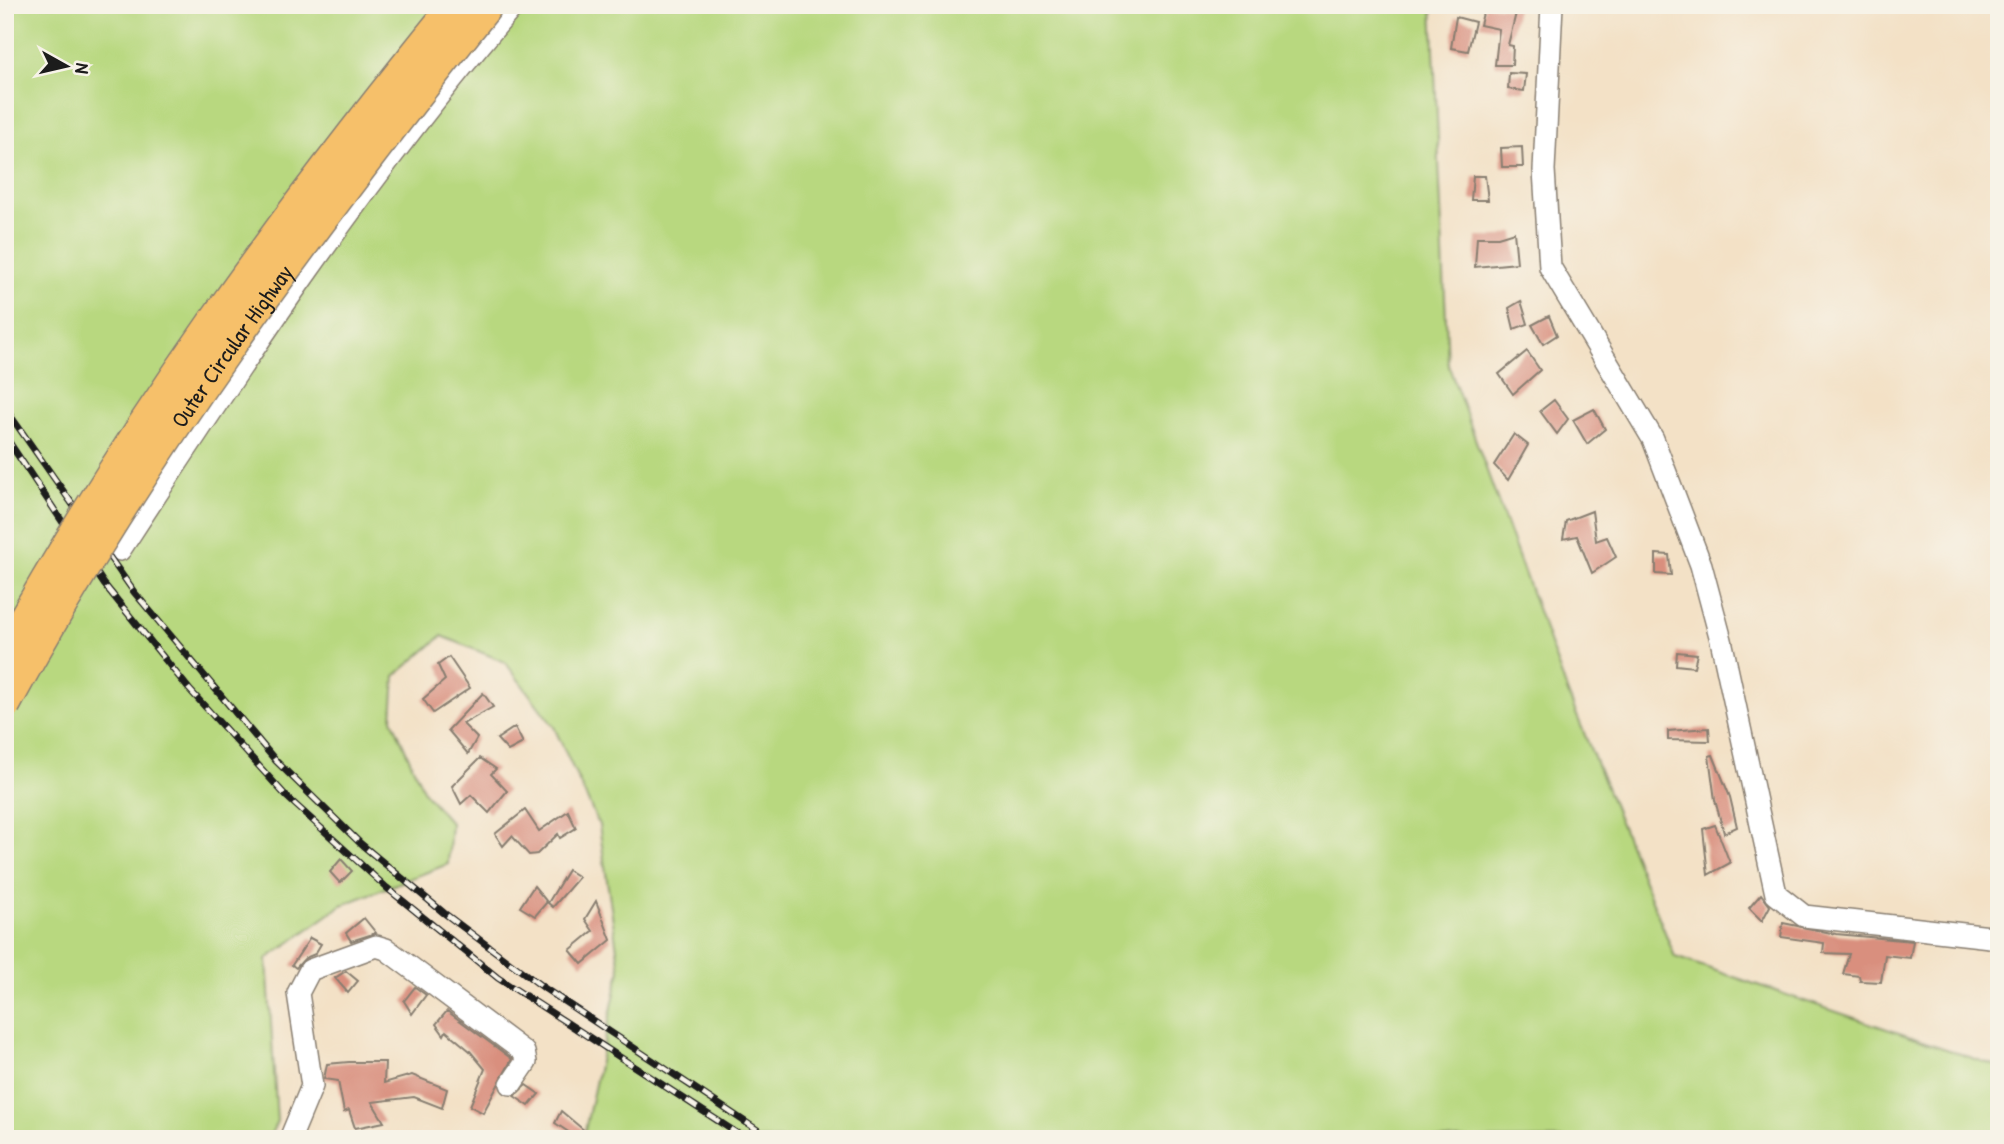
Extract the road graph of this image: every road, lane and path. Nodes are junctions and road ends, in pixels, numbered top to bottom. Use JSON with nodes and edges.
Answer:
{"nodes":[{"id":1,"x":455,"y":5,"type":"edge"},
{"id":2,"x":488,"y":5,"type":"edge"},
{"id":3,"x":514,"y":5,"type":"edge"},
{"id":4,"x":1552,"y":5,"type":"edge"},
{"id":5,"x":120,"y":550,"type":"dead end"},
{"id":6,"x":5,"y":652,"type":"edge"},
{"id":7,"x":5,"y":705,"type":"edge"},
{"id":8,"x":1999,"y":938,"type":"edge"},
{"id":9,"x":511,"y":1084,"type":"dead end"},
{"id":10,"x":290,"y":1139,"type":"edge"}],
"edges":[{"from":1,"to":6,"type":"highway","name":"Outer Circular Highway","bridge":true},
{"from":2,"to":7,"type":"highway","name":"Outer Circular Highway","bridge":true},
{"from":3,"to":5,"type":"street"},
{"from":4,"to":8,"type":"street"},
{"from":9,"to":10,"type":"street"}]}
